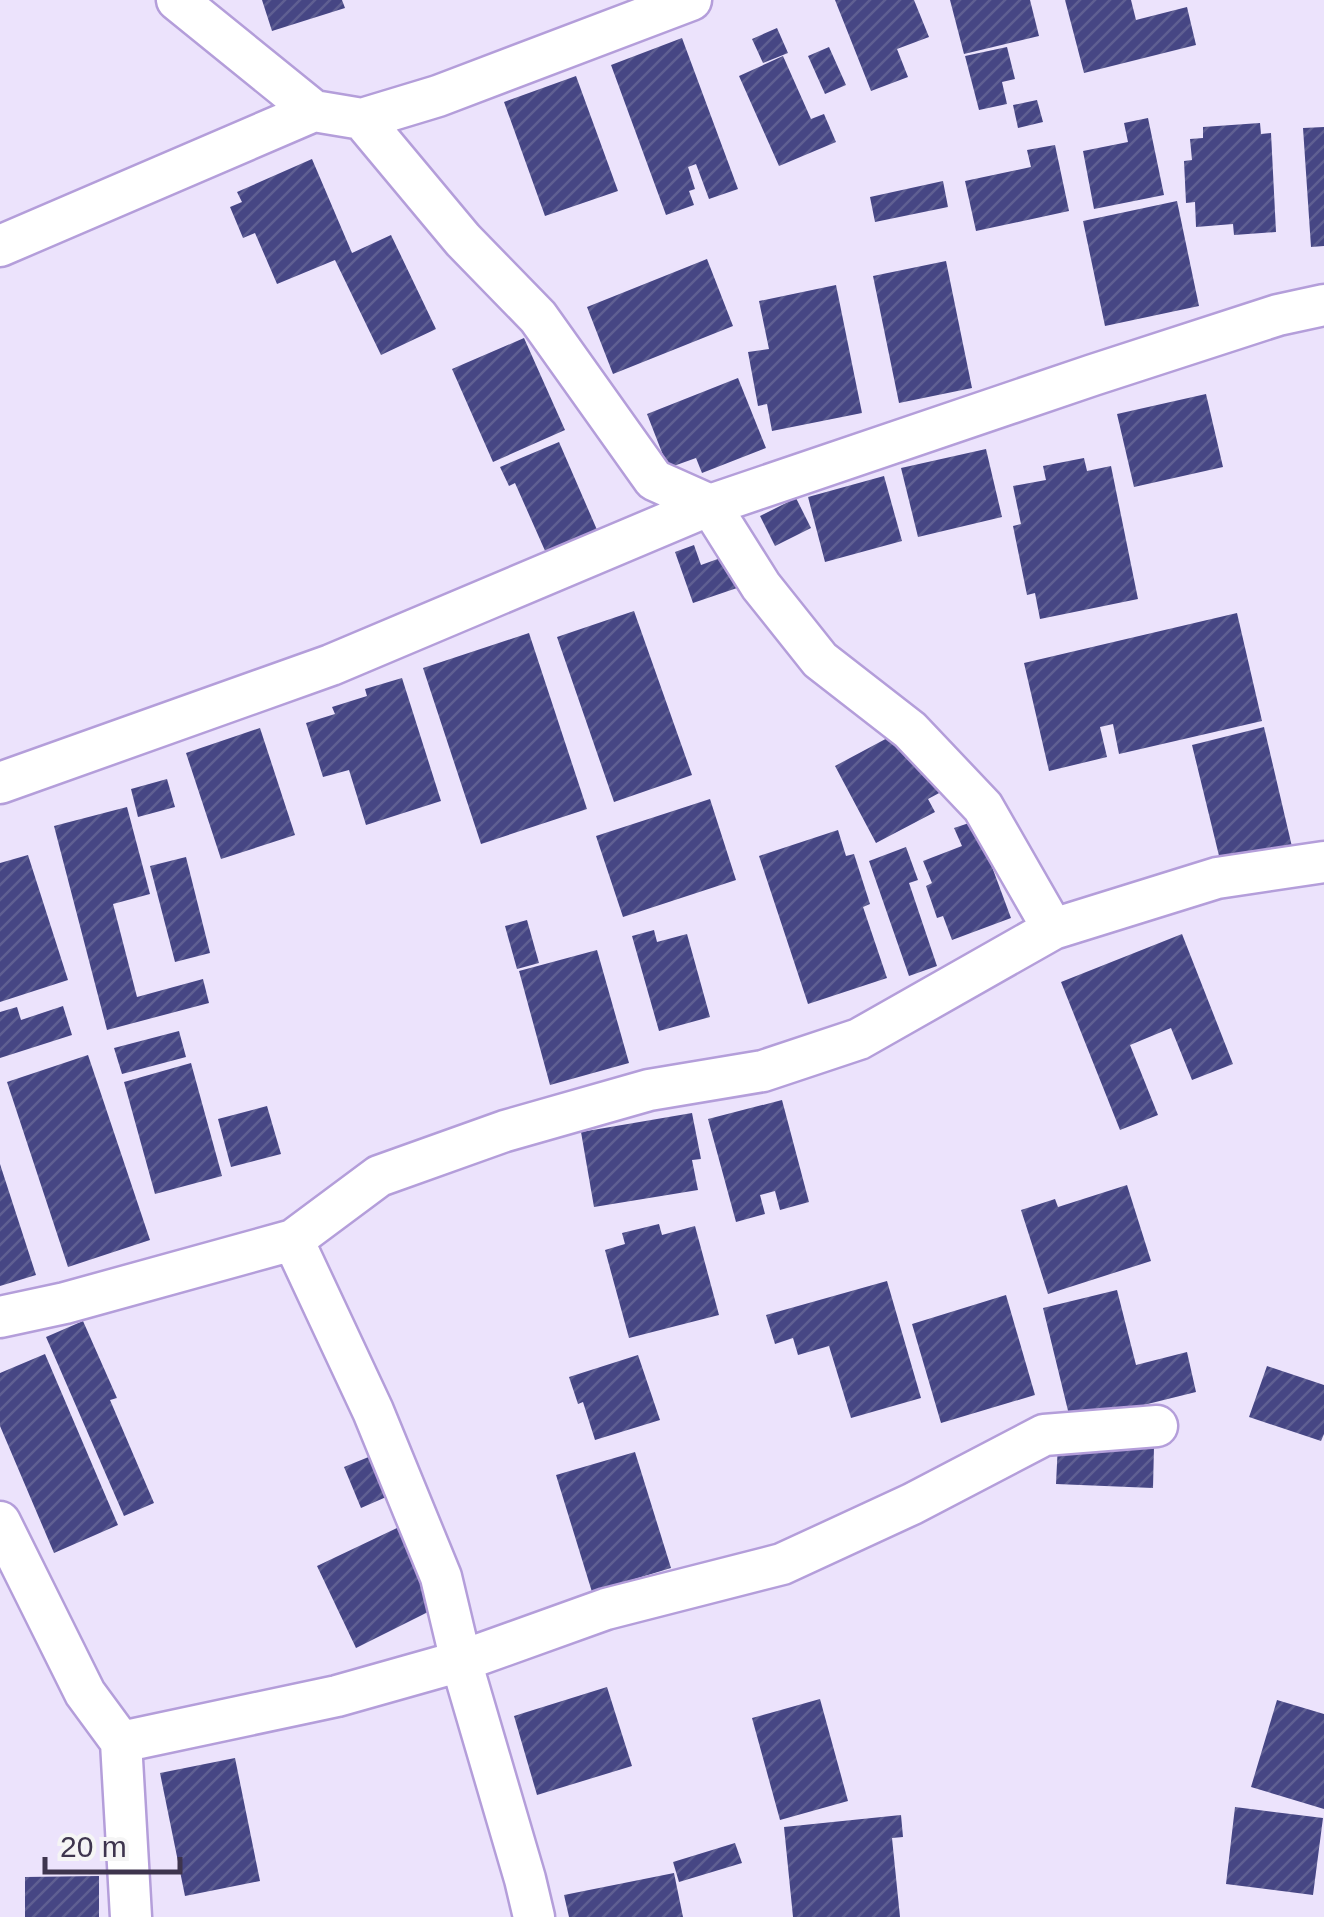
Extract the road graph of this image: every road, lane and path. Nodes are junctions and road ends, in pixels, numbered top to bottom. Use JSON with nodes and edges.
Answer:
{"nodes":[{"id":1,"x":177,"y":0,"type":"edge"},
{"id":2,"x":691,"y":0,"type":"edge"},
{"id":3,"x":314,"y":111,"type":"junction"},
{"id":4,"x":362,"y":119,"type":"junction"},
{"id":5,"x":0,"y":246,"type":"edge"},
{"id":6,"x":1324,"y":305,"type":"edge"},
{"id":7,"x":710,"y":506,"type":"junction"},
{"id":8,"x":0,"y":783,"type":"edge"},
{"id":9,"x":1324,"y":862,"type":"edge"},
{"id":10,"x":1053,"y":929,"type":"junction"},
{"id":11,"x":293,"y":1240,"type":"junction"},
{"id":12,"x":0,"y":1317,"type":"edge"},
{"id":13,"x":1157,"y":1426,"type":"dead end"},
{"id":14,"x":0,"y":1522,"type":"edge"},
{"id":15,"x":460,"y":1661,"type":"junction"},
{"id":16,"x":121,"y":1742,"type":"junction"},
{"id":17,"x":132,"y":1917,"type":"edge"},
{"id":18,"x":534,"y":1917,"type":"edge"}],
"edges":[{"from":1,"to":3,"type":"street"},
{"from":2,"to":4,"type":"street"},
{"from":3,"to":4,"type":"street"},
{"from":3,"to":5,"type":"street"},
{"from":4,"to":7,"type":"street"},
{"from":6,"to":7,"type":"street"},
{"from":7,"to":8,"type":"street"},
{"from":7,"to":10,"type":"street"},
{"from":9,"to":10,"type":"street"},
{"from":10,"to":11,"type":"street"},
{"from":11,"to":12,"type":"street"},
{"from":11,"to":15,"type":"street"},
{"from":13,"to":15,"type":"street"},
{"from":14,"to":16,"type":"street"},
{"from":15,"to":16,"type":"street"},
{"from":15,"to":18,"type":"street"},
{"from":16,"to":17,"type":"street"}]}
